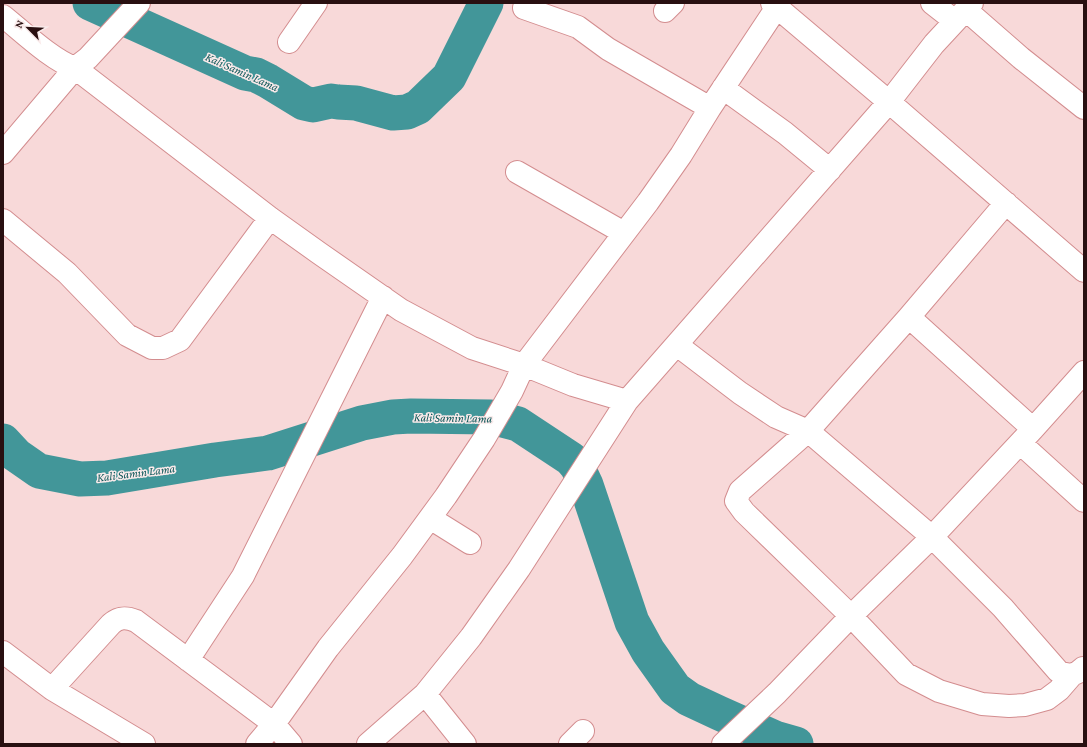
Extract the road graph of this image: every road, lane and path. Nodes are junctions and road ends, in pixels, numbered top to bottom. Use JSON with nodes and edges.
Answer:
{"nodes":[{"id":1,"x":139,"y":3,"type":"edge"},
{"id":2,"x":316,"y":3,"type":"edge"},
{"id":3,"x":932,"y":3,"type":"edge"},
{"id":4,"x":775,"y":5,"type":"edge"},
{"id":5,"x":524,"y":8,"type":"dead end"},
{"id":6,"x":964,"y":11,"type":"edge"},
{"id":7,"x":3,"y":16,"type":"edge"},
{"id":8,"x":289,"y":42,"type":"dead end"},
{"id":9,"x":75,"y":68,"type":"junction"},
{"id":10,"x":723,"y":88,"type":"junction"},
{"id":11,"x":889,"y":102,"type":"junction"},
{"id":12,"x":710,"y":108,"type":"junction"},
{"id":13,"x":1084,"y":108,"type":"edge"},
{"id":14,"x":3,"y":153,"type":"edge"},
{"id":15,"x":830,"y":170,"type":"junction"},
{"id":16,"x":517,"y":172,"type":"dead end"},
{"id":17,"x":1006,"y":203,"type":"junction"},
{"id":18,"x":270,"y":218,"type":"junction"},
{"id":19,"x":3,"y":220,"type":"edge"},
{"id":20,"x":624,"y":233,"type":"junction"},
{"id":21,"x":1084,"y":271,"type":"edge"},
{"id":22,"x":383,"y":297,"type":"junction"},
{"id":23,"x":909,"y":317,"type":"junction"},
{"id":24,"x":677,"y":345,"type":"junction"},
{"id":25,"x":524,"y":366,"type":"junction"},
{"id":26,"x":1084,"y":372,"type":"edge"},
{"id":27,"x":627,"y":401,"type":"junction"},
{"id":28,"x":808,"y":431,"type":"junction"},
{"id":29,"x":1027,"y":436,"type":"junction"},
{"id":30,"x":1084,"y":501,"type":"edge"},
{"id":31,"x":430,"y":518,"type":"junction"},
{"id":32,"x":932,"y":537,"type":"junction"},
{"id":33,"x":470,"y":543,"type":"dead end"},
{"id":34,"x":850,"y":616,"type":"junction"},
{"id":35,"x":3,"y":652,"type":"edge"},
{"id":36,"x":188,"y":660,"type":"junction"},
{"id":37,"x":1078,"y":671,"type":"edge"},
{"id":38,"x":52,"y":689,"type":"junction"},
{"id":39,"x":426,"y":694,"type":"junction"},
{"id":40,"x":274,"y":724,"type":"junction"},
{"id":41,"x":118,"y":737,"type":"edge"},
{"id":42,"x":144,"y":744,"type":"edge"},
{"id":43,"x":257,"y":744,"type":"edge"},
{"id":44,"x":292,"y":744,"type":"edge"},
{"id":45,"x":368,"y":744,"type":"edge"},
{"id":46,"x":466,"y":744,"type":"edge"},
{"id":47,"x":723,"y":744,"type":"edge"}],
"edges":[{"from":1,"to":9,"type":"street"},
{"from":2,"to":8,"type":"street"},
{"from":3,"to":6,"type":"street"},
{"from":4,"to":10,"type":"street"},
{"from":4,"to":11,"type":"street"},
{"from":5,"to":12,"type":"street"},
{"from":6,"to":11,"type":"street"},
{"from":6,"to":13,"type":"street"},
{"from":7,"to":9,"type":"street"},
{"from":9,"to":14,"type":"street"},
{"from":9,"to":18,"type":"street"},
{"from":10,"to":12,"type":"street"},
{"from":10,"to":15,"type":"street"},
{"from":11,"to":15,"type":"street"},
{"from":11,"to":17,"type":"street"},
{"from":12,"to":20,"type":"street"},
{"from":15,"to":24,"type":"street"},
{"from":16,"to":20,"type":"street"},
{"from":17,"to":21,"type":"street"},
{"from":17,"to":23,"type":"street"},
{"from":18,"to":19,"type":"street"},
{"from":18,"to":22,"type":"street"},
{"from":20,"to":25,"type":"street"},
{"from":22,"to":25,"type":"street"},
{"from":22,"to":36,"type":"street"},
{"from":23,"to":28,"type":"street"},
{"from":23,"to":29,"type":"street"},
{"from":24,"to":27,"type":"street"},
{"from":24,"to":28,"type":"street"},
{"from":25,"to":27,"type":"street"},
{"from":25,"to":31,"type":"street"},
{"from":26,"to":29,"type":"street"},
{"from":27,"to":39,"type":"street"},
{"from":28,"to":32,"type":"street"},
{"from":28,"to":34,"type":"street"},
{"from":29,"to":30,"type":"street"},
{"from":29,"to":32,"type":"street"},
{"from":31,"to":33,"type":"street"},
{"from":31,"to":40,"type":"street"},
{"from":32,"to":34,"type":"street"},
{"from":32,"to":37,"type":"street"},
{"from":34,"to":37,"type":"street"},
{"from":34,"to":47,"type":"street"},
{"from":35,"to":38,"type":"street"},
{"from":36,"to":38,"type":"street"},
{"from":36,"to":40,"type":"street"},
{"from":38,"to":41,"type":"street"},
{"from":39,"to":45,"type":"street"},
{"from":39,"to":46,"type":"street"},
{"from":40,"to":43,"type":"street"},
{"from":40,"to":44,"type":"street"},
{"from":41,"to":42,"type":"street"}]}
